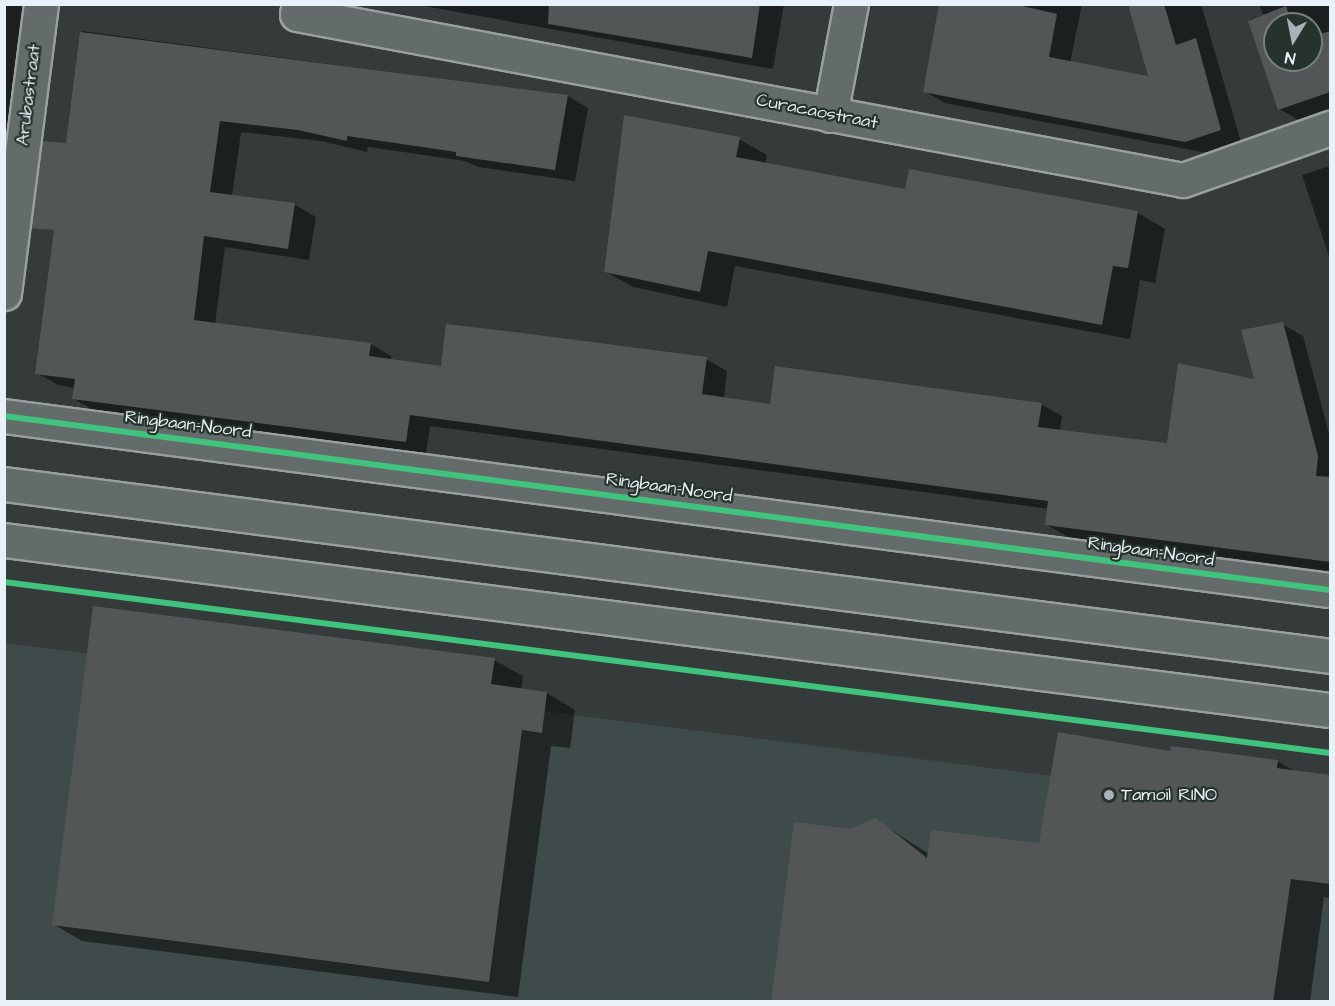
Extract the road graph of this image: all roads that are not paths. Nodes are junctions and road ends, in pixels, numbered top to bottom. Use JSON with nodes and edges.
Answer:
{"nodes":[{"id":1,"x":40,"y":4,"type":"edge"},
{"id":2,"x":851,"y":4,"type":"edge"},
{"id":3,"x":298,"y":9,"type":"edge"},
{"id":4,"x":830,"y":115,"type":"junction"},
{"id":5,"x":1330,"y":128,"type":"edge"},
{"id":6,"x":4,"y":293,"type":"edge"},
{"id":7,"x":4,"y":416,"type":"edge"},
{"id":8,"x":4,"y":484,"type":"edge"},
{"id":9,"x":4,"y":540,"type":"edge"},
{"id":10,"x":1330,"y":590,"type":"edge"},
{"id":11,"x":1330,"y":656,"type":"edge"},
{"id":12,"x":1330,"y":710,"type":"edge"}],
"edges":[{"from":1,"to":6,"type":"street","name":"Arubastraat"},
{"from":2,"to":4,"type":"street"},
{"from":3,"to":4,"type":"street","name":"Curacaostraat"},
{"from":4,"to":5,"type":"street","name":"Curacaostraat"},
{"from":7,"to":10,"type":"street","name":"Ringbaan-Noord"},
{"from":8,"to":11,"type":"street"},
{"from":9,"to":12,"type":"street"}]}
